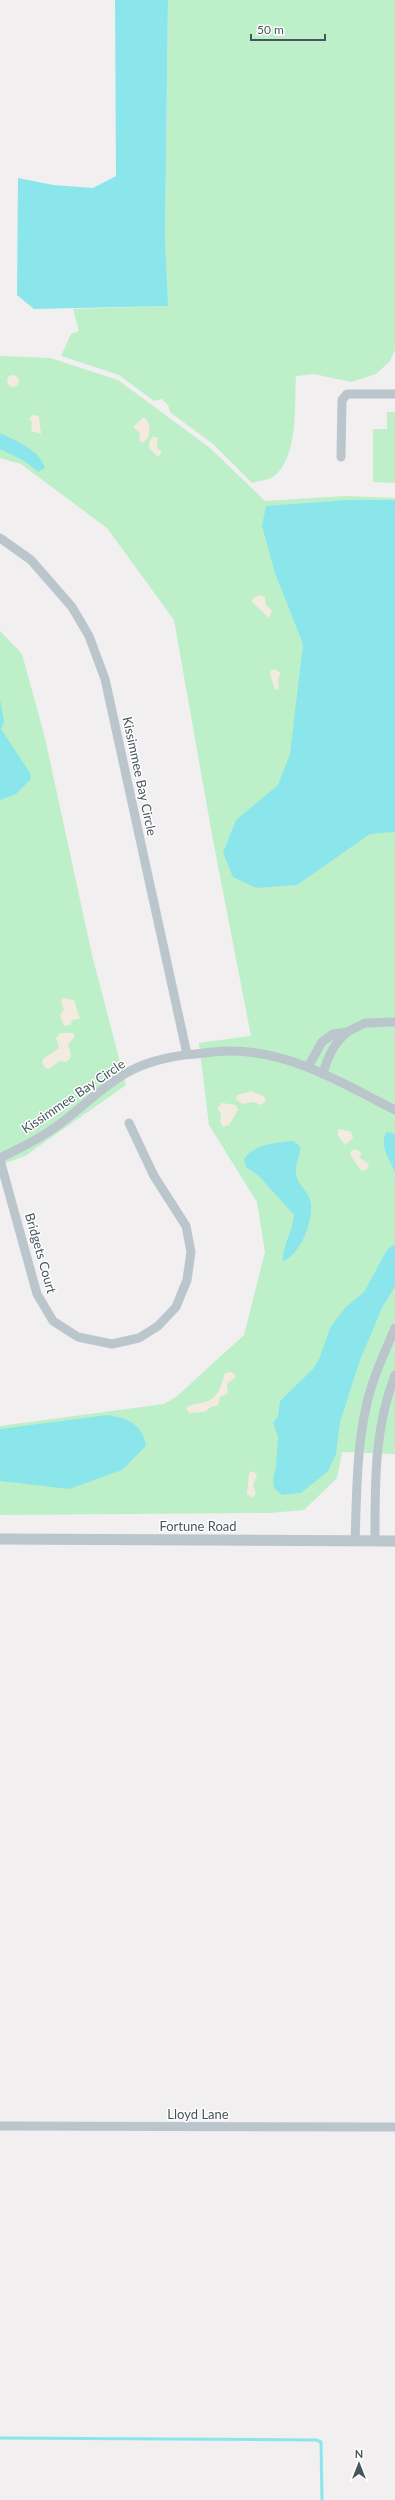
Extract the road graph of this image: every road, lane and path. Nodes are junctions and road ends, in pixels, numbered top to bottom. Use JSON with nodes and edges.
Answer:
{"nodes":[{"id":1,"x":395,"y":394,"type":"edge"},
{"id":2,"x":341,"y":457,"type":"dead end"},
{"id":3,"x":0,"y":538,"type":"edge"},
{"id":4,"x":395,"y":1022,"type":"edge"},
{"id":5,"x":347,"y":1032,"type":"junction"},
{"id":6,"x":187,"y":1054,"type":"junction"},
{"id":7,"x":308,"y":1067,"type":"junction"},
{"id":8,"x":323,"y":1074,"type":"junction"},
{"id":9,"x":395,"y":1110,"type":"edge"},
{"id":10,"x":129,"y":1123,"type":"dead end"},
{"id":11,"x":0,"y":1159,"type":"edge"},
{"id":12,"x":395,"y":1328,"type":"edge"},
{"id":13,"x":395,"y":1375,"type":"edge"},
{"id":14,"x":358,"y":1468,"type":"junction"},
{"id":15,"x":376,"y":1469,"type":"junction"},
{"id":16,"x":0,"y":1539,"type":"edge"},
{"id":17,"x":355,"y":1541,"type":"junction"},
{"id":18,"x":375,"y":1541,"type":"junction"},
{"id":19,"x":395,"y":1541,"type":"edge"},
{"id":20,"x":0,"y":2126,"type":"edge"},
{"id":21,"x":395,"y":2128,"type":"edge"}],
"edges":[{"from":1,"to":2,"type":"street"},
{"from":3,"to":6,"type":"street","name":"Kissimmee Bay Circle"},
{"from":4,"to":5,"type":"street"},
{"from":5,"to":7,"type":"street"},
{"from":5,"to":8,"type":"street"},
{"from":6,"to":7,"type":"street","name":"Kissimmee Bay Circle"},
{"from":6,"to":11,"type":"street","name":"Kissimmee Bay Circle"},
{"from":7,"to":8,"type":"street","name":"Kissimmee Bay Circle"},
{"from":8,"to":9,"type":"street","name":"Kissimmee Bay Circle"},
{"from":10,"to":11,"type":"street","name":"Bridgets Court"},
{"from":12,"to":14,"type":"street"},
{"from":13,"to":15,"type":"street"},
{"from":14,"to":15,"type":"street"},
{"from":14,"to":17,"type":"street"},
{"from":15,"to":18,"type":"street"},
{"from":16,"to":17,"type":"street","name":"Fortune Road"},
{"from":17,"to":18,"type":"street","name":"Fortune Road"},
{"from":18,"to":19,"type":"street","name":"Fortune Road"},
{"from":20,"to":21,"type":"street","name":"Lloyd Lane"}]}
